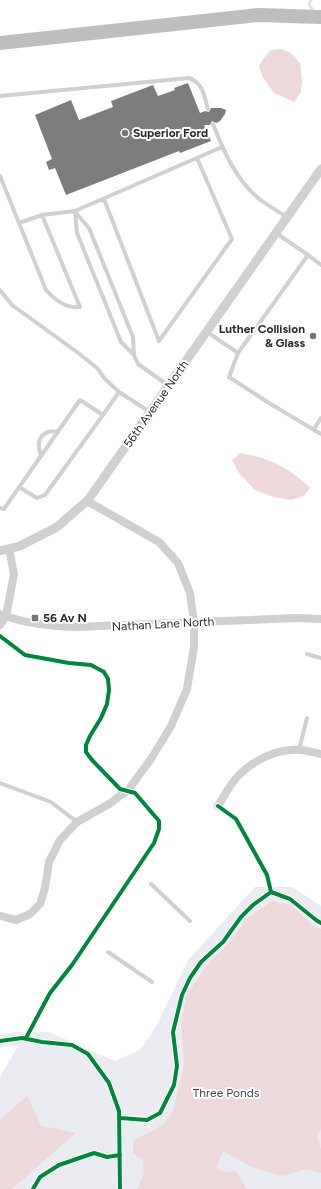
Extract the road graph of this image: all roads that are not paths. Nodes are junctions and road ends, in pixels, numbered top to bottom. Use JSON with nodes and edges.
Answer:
{"nodes":[{"id":1,"x":321,"y":17,"type":"edge"},
{"id":2,"x":0,"y":43,"type":"edge"},
{"id":3,"x":0,"y":96,"type":"edge"},
{"id":4,"x":208,"y":109,"type":"dead end"},
{"id":5,"x":214,"y":124,"type":"dead end"},
{"id":6,"x":222,"y":147,"type":"junction"},
{"id":7,"x":197,"y":158,"type":"junction"},
{"id":8,"x":321,"y":169,"type":"edge"},
{"id":9,"x":0,"y":176,"type":"edge"},
{"id":10,"x":104,"y":199,"type":"junction"},
{"id":11,"x":75,"y":211,"type":"junction"},
{"id":12,"x":42,"y":215,"type":"junction"},
{"id":13,"x":287,"y":218,"type":"junction"},
{"id":14,"x":19,"y":223,"type":"junction"},
{"id":15,"x":276,"y":233,"type":"junction"},
{"id":16,"x":308,"y":255,"type":"junction"},
{"id":17,"x":321,"y":265,"type":"edge"},
{"id":18,"x":0,"y":290,"type":"edge"},
{"id":19,"x":207,"y":332,"type":"junction"},
{"id":20,"x":238,"y":353,"type":"junction"},
{"id":21,"x":134,"y":355,"type":"junction"},
{"id":22,"x":169,"y":386,"type":"junction"},
{"id":23,"x":119,"y":392,"type":"junction"},
{"id":24,"x":150,"y":412,"type":"junction"},
{"id":25,"x":103,"y":415,"type":"junction"},
{"id":26,"x":321,"y":418,"type":"edge"},
{"id":27,"x":314,"y":429,"type":"junction"},
{"id":28,"x":58,"y":432,"type":"junction"},
{"id":29,"x":321,"y":434,"type":"edge"},
{"id":30,"x":41,"y":455,"type":"junction"},
{"id":31,"x":19,"y":486,"type":"junction"},
{"id":32,"x":87,"y":501,"type":"junction"},
{"id":33,"x":0,"y":508,"type":"edge"},
{"id":34,"x":4,"y":550,"type":"edge"},
{"id":35,"x":3,"y":615,"type":"edge"},
{"id":36,"x":321,"y":619,"type":"edge"},
{"id":37,"x":194,"y":622,"type":"junction"},
{"id":38,"x":0,"y":625,"type":"edge"},
{"id":39,"x":307,"y":654,"type":"dead end"},
{"id":40,"x":321,"y":658,"type":"edge"},
{"id":41,"x":307,"y":718,"type":"dead end"},
{"id":42,"x":298,"y":750,"type":"junction"},
{"id":43,"x":321,"y":754,"type":"edge"},
{"id":44,"x":0,"y":783,"type":"edge"},
{"id":45,"x":218,"y":806,"type":"dead end"},
{"id":46,"x":77,"y":822,"type":"junction"},
{"id":47,"x":151,"y":884,"type":"dead end"},
{"id":48,"x":0,"y":916,"type":"edge"},
{"id":49,"x":190,"y":921,"type":"dead end"},
{"id":50,"x":108,"y":952,"type":"dead end"},
{"id":51,"x":152,"y":982,"type":"dead end"}],
"edges":[{"from":1,"to":2,"type":"highway"},
{"from":3,"to":4,"type":"lane"},
{"from":5,"to":6,"type":"lane"},
{"from":6,"to":7,"type":"lane"},
{"from":6,"to":13,"type":"lane"},
{"from":7,"to":10,"type":"lane"},
{"from":7,"to":10,"type":"lane"},
{"from":8,"to":13,"type":"street","name":"56th Avenue North"},
{"from":9,"to":14,"type":"lane"},
{"from":10,"to":11,"type":"lane"},
{"from":11,"to":12,"type":"lane"},
{"from":11,"to":21,"type":"lane"},
{"from":11,"to":21,"type":"lane"},
{"from":12,"to":14,"type":"lane"},
{"from":12,"to":14,"type":"lane"},
{"from":13,"to":15,"type":"street","name":"56th Avenue North"},
{"from":15,"to":16,"type":"lane"},
{"from":15,"to":19,"type":"street","name":"56th Avenue North"},
{"from":16,"to":17,"type":"lane"},
{"from":16,"to":20,"type":"lane"},
{"from":18,"to":23,"type":"lane"},
{"from":19,"to":20,"type":"lane"},
{"from":19,"to":22,"type":"street","name":"56th Avenue North"},
{"from":20,"to":27,"type":"lane"},
{"from":21,"to":22,"type":"lane"},
{"from":22,"to":24,"type":"street","name":"56th Avenue North"},
{"from":23,"to":24,"type":"lane"},
{"from":23,"to":25,"type":"lane"},
{"from":24,"to":32,"type":"street","name":"56th Avenue North"},
{"from":25,"to":28,"type":"lane"},
{"from":25,"to":31,"type":"lane"},
{"from":26,"to":27,"type":"lane"},
{"from":27,"to":29,"type":"lane"},
{"from":28,"to":30,"type":"lane"},
{"from":28,"to":30,"type":"lane"},
{"from":30,"to":31,"type":"lane"},
{"from":31,"to":33,"type":"lane"},
{"from":32,"to":34,"type":"street","name":"56th Avenue North"},
{"from":32,"to":37,"type":"street"},
{"from":34,"to":35,"type":"street","name":"56th Avenue North"},
{"from":35,"to":37,"type":"street","name":"Nathan Lane North"},
{"from":35,"to":38,"type":"street"},
{"from":36,"to":37,"type":"street","name":"Nathan Lane North"},
{"from":37,"to":46,"type":"street"},
{"from":39,"to":40,"type":"lane"},
{"from":41,"to":42,"type":"lane"},
{"from":42,"to":43,"type":"street"},
{"from":42,"to":45,"type":"street"},
{"from":44,"to":46,"type":"lane"},
{"from":46,"to":48,"type":"street"},
{"from":47,"to":49,"type":"lane"},
{"from":50,"to":51,"type":"lane"}]}
